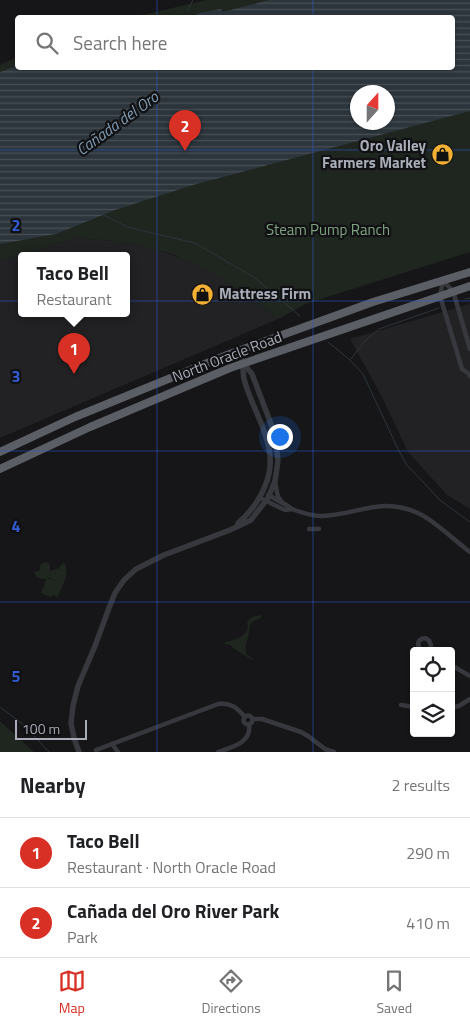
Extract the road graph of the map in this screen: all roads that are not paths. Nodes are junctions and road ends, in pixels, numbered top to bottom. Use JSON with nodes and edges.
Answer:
{"nodes":[{"id":1,"x":470,"y":272,"type":"edge"},
{"id":2,"x":444,"y":281,"type":"junction"},
{"id":3,"x":470,"y":286,"type":"edge"},
{"id":4,"x":453,"y":291,"type":"junction"},
{"id":5,"x":440,"y":296,"type":"junction"},
{"id":6,"x":470,"y":349,"type":"edge"},
{"id":7,"x":238,"y":352,"type":"junction"},
{"id":8,"x":243,"y":363,"type":"junction"},
{"id":9,"x":470,"y":374,"type":"edge"},
{"id":10,"x":0,"y":452,"type":"edge"},
{"id":11,"x":0,"y":469,"type":"edge"},
{"id":12,"x":275,"y":481,"type":"junction"},
{"id":13,"x":264,"y":497,"type":"junction"},
{"id":14,"x":283,"y":503,"type":"junction"},
{"id":15,"x":292,"y":510,"type":"junction"},
{"id":16,"x":309,"y":529,"type":"dead end"},
{"id":17,"x":318,"y":529,"type":"dead end"},
{"id":18,"x":470,"y":552,"type":"edge"},
{"id":19,"x":419,"y":647,"type":"edge"},
{"id":20,"x":431,"y":647,"type":"edge"},
{"id":21,"x":455,"y":667,"type":"edge"},
{"id":22,"x":470,"y":676,"type":"edge"},
{"id":23,"x":470,"y":700,"type":"edge"},
{"id":24,"x":401,"y":705,"type":"dead end"},
{"id":25,"x":410,"y":706,"type":"edge"},
{"id":26,"x":455,"y":707,"type":"edge"},
{"id":27,"x":244,"y":717,"type":"junction"},
{"id":28,"x":252,"y":719,"type":"junction"},
{"id":29,"x":249,"y":724,"type":"junction"},
{"id":30,"x":112,"y":744,"type":"junction"},
{"id":31,"x":96,"y":750,"type":"dead end"},
{"id":32,"x":79,"y":752,"type":"edge"},
{"id":33,"x":118,"y":752,"type":"edge"},
{"id":34,"x":218,"y":752,"type":"edge"},
{"id":35,"x":334,"y":752,"type":"edge"}],
"edges":[{"from":1,"to":2,"type":"highway","name":"North Oracle Road"},
{"from":2,"to":4,"type":"street"},
{"from":2,"to":5,"type":"street"},
{"from":2,"to":7,"type":"highway","name":"North Oracle Road"},
{"from":3,"to":4,"type":"highway","name":"North Oracle Road"},
{"from":4,"to":5,"type":"highway","name":"North Oracle Road"},
{"from":4,"to":6,"type":"street"},
{"from":5,"to":8,"type":"highway","name":"North Oracle Road"},
{"from":5,"to":9,"type":"street"},
{"from":7,"to":8,"type":"street"},
{"from":7,"to":10,"type":"highway","name":"North Oracle Road"},
{"from":8,"to":11,"type":"highway","name":"North Oracle Road"},
{"from":8,"to":12,"type":"street"},
{"from":8,"to":13,"type":"street"},
{"from":12,"to":13,"type":"street"},
{"from":12,"to":14,"type":"street"},
{"from":13,"to":14,"type":"street"},
{"from":13,"to":15,"type":"street"},
{"from":13,"to":32,"type":"street"},
{"from":14,"to":15,"type":"street"},
{"from":15,"to":18,"type":"street"},
{"from":16,"to":17,"type":"street"},
{"from":19,"to":20,"type":"street"},
{"from":21,"to":22,"type":"street"},
{"from":23,"to":26,"type":"street"},
{"from":24,"to":25,"type":"street"},
{"from":27,"to":28,"type":"street"},
{"from":27,"to":29,"type":"street"},
{"from":27,"to":30,"type":"street"},
{"from":28,"to":29,"type":"street"},
{"from":28,"to":35,"type":"street"},
{"from":29,"to":34,"type":"street"},
{"from":30,"to":31,"type":"street"},
{"from":30,"to":33,"type":"street"}]}
